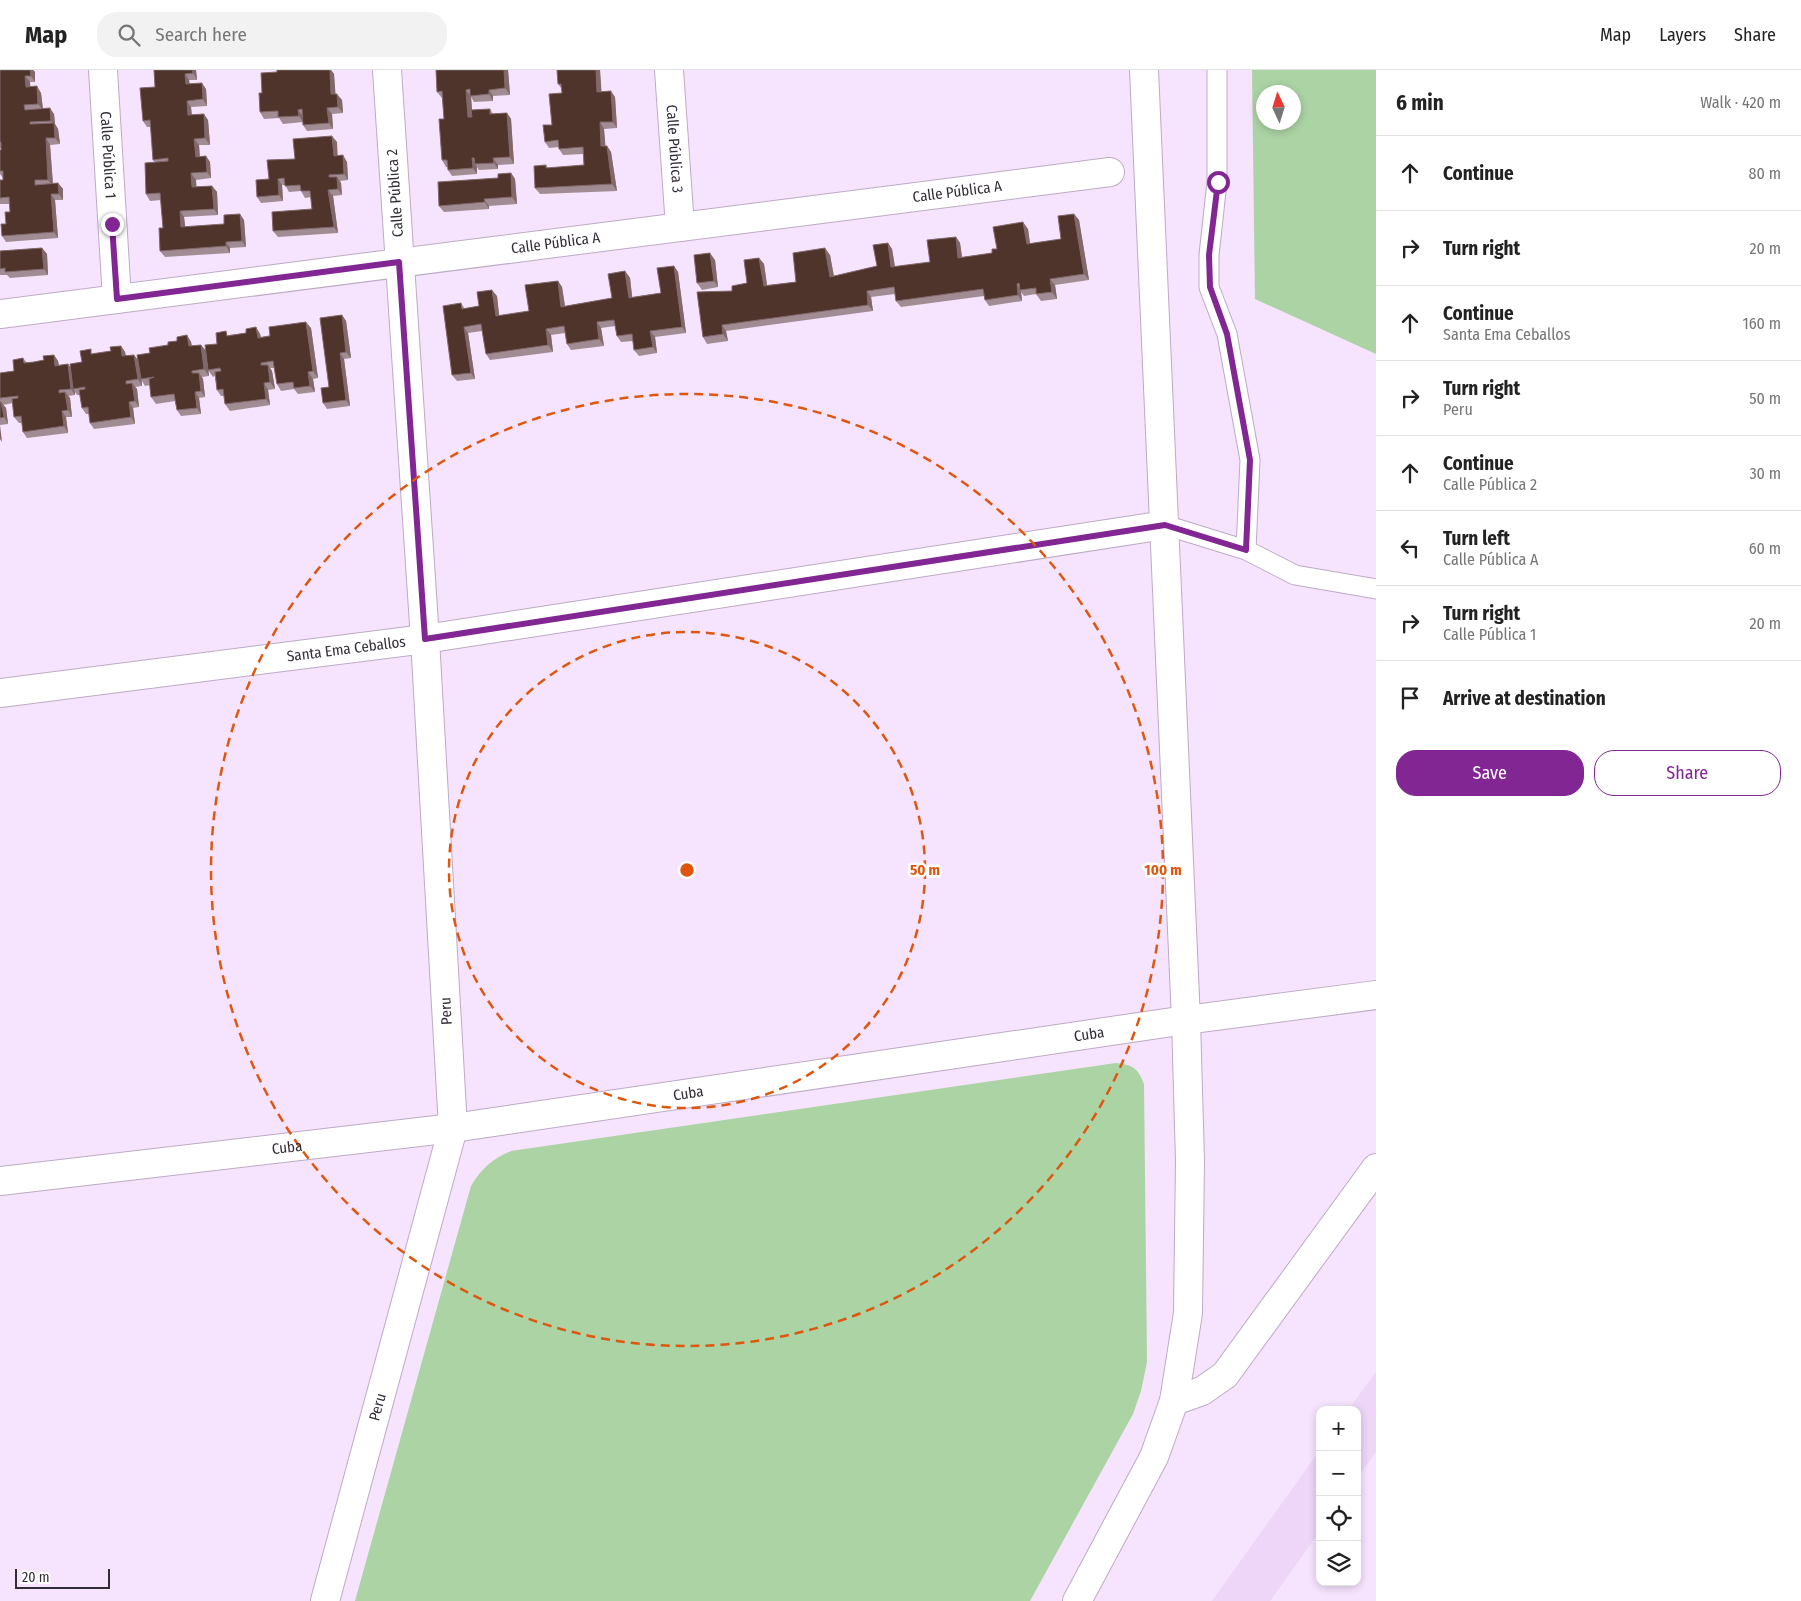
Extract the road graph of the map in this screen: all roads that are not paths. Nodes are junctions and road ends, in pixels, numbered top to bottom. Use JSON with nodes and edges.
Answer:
{"nodes":[{"id":1,"x":103,"y":70,"type":"edge"},
{"id":2,"x":387,"y":70,"type":"edge"},
{"id":3,"x":669,"y":70,"type":"edge"},
{"id":4,"x":1144,"y":70,"type":"edge"},
{"id":5,"x":1217,"y":70,"type":"edge"},
{"id":6,"x":1110,"y":172,"type":"dead end"},
{"id":7,"x":680,"y":226,"type":"junction"},
{"id":8,"x":399,"y":262,"type":"junction"},
{"id":9,"x":117,"y":299,"type":"junction"},
{"id":10,"x":0,"y":314,"type":"edge"},
{"id":11,"x":408,"y":406,"type":"joint"},
{"id":12,"x":1165,"y":525,"type":"junction"},
{"id":13,"x":1246,"y":550,"type":"junction"},
{"id":14,"x":1376,"y":589,"type":"edge"},
{"id":15,"x":425,"y":639,"type":"junction"},
{"id":16,"x":0,"y":693,"type":"edge"},
{"id":17,"x":1376,"y":995,"type":"edge"},
{"id":18,"x":1186,"y":1020,"type":"junction"},
{"id":19,"x":453,"y":1128,"type":"junction"},
{"id":20,"x":1376,"y":1168,"type":"edge"},
{"id":21,"x":0,"y":1181,"type":"edge"},
{"id":22,"x":1174,"y":1401,"type":"junction"},
{"id":23,"x":325,"y":1601,"type":"edge"},
{"id":24,"x":1077,"y":1601,"type":"edge"}],
"edges":[{"from":1,"to":9,"type":"street","name":"Calle Pública 1"},
{"from":2,"to":8,"type":"street","name":"Calle Pública 2"},
{"from":3,"to":7,"type":"street","name":"Calle Pública 3"},
{"from":4,"to":12,"type":"street"},
{"from":5,"to":13,"type":"lane"},
{"from":6,"to":7,"type":"street","name":"Calle Pública A"},
{"from":7,"to":8,"type":"street","name":"Calle Pública A"},
{"from":8,"to":9,"type":"street","name":"Calle Pública A"},
{"from":8,"to":11,"type":"street","name":"Calle Pública 2"},
{"from":9,"to":10,"type":"street","name":"Calle Pública A"},
{"from":11,"to":15,"type":"street","name":"Peru"},
{"from":12,"to":13,"type":"lane"},
{"from":12,"to":15,"type":"street","name":"Santa Ema Ceballos"},
{"from":12,"to":18,"type":"street"},
{"from":13,"to":14,"type":"lane"},
{"from":15,"to":16,"type":"street","name":"Santa Ema Ceballos"},
{"from":15,"to":19,"type":"street","name":"Peru"},
{"from":17,"to":18,"type":"street","name":"Cuba"},
{"from":18,"to":19,"type":"street","name":"Cuba"},
{"from":18,"to":22,"type":"street"},
{"from":19,"to":21,"type":"street","name":"Cuba"},
{"from":19,"to":23,"type":"street","name":"Peru"},
{"from":20,"to":22,"type":"street"},
{"from":22,"to":24,"type":"street"}]}
